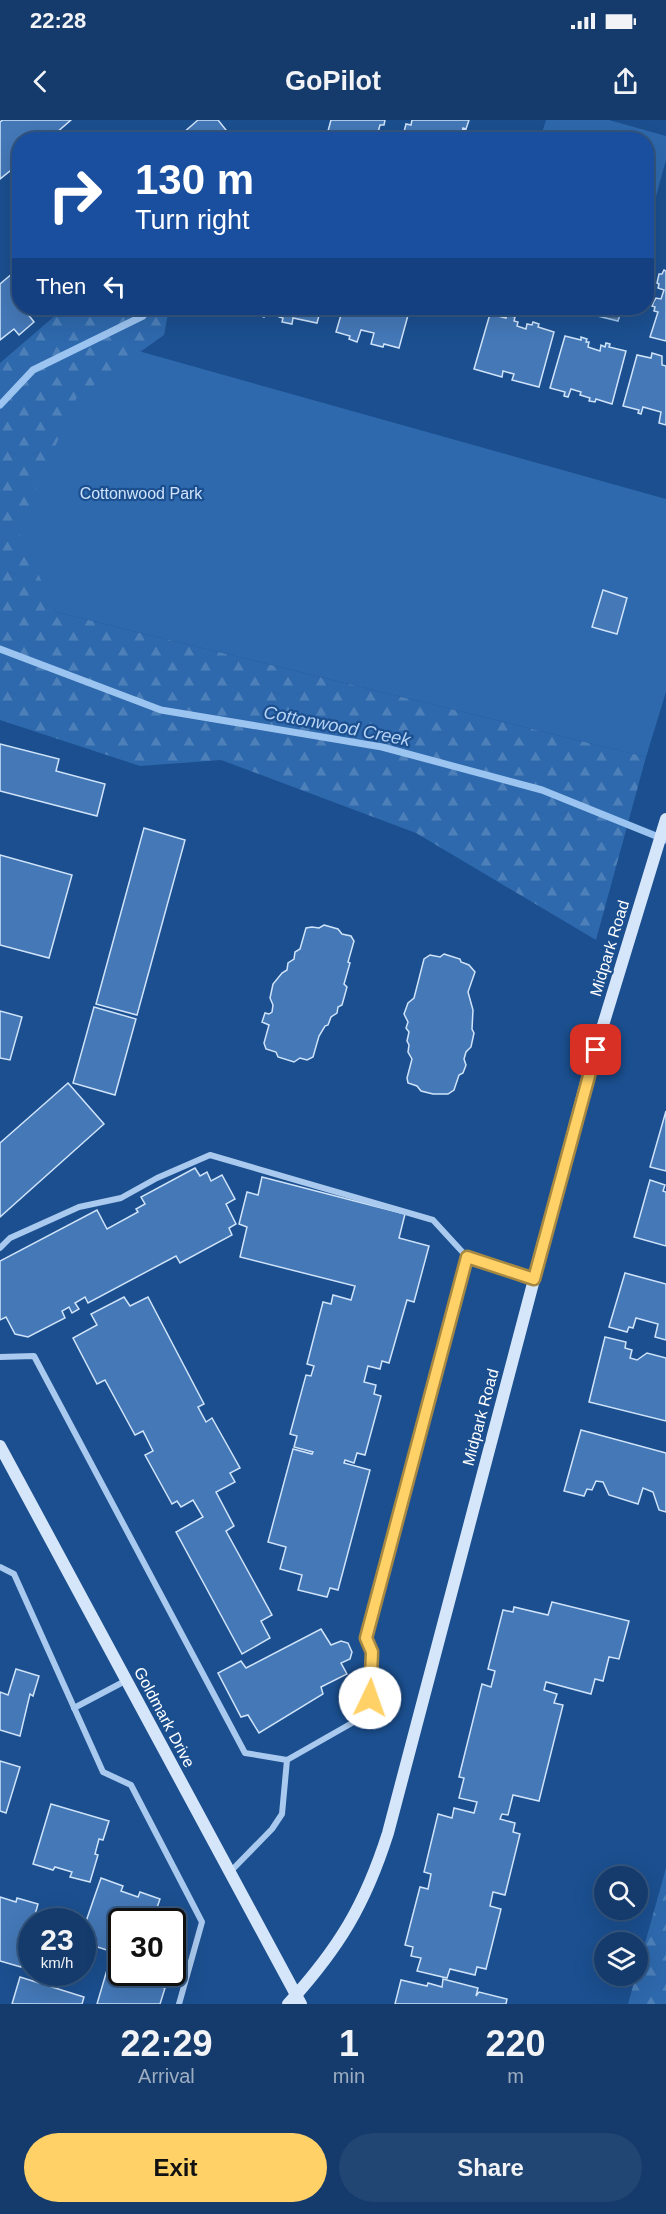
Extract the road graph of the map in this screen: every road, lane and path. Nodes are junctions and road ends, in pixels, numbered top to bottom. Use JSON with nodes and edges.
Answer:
{"nodes":[{"id":1,"x":666,"y":819,"type":"edge"},
{"id":2,"x":0,"y":1248,"type":"edge"},
{"id":3,"x":467,"y":1257,"type":"junction"},
{"id":4,"x":534,"y":1279,"type":"junction"},
{"id":5,"x":0,"y":1357,"type":"edge"},
{"id":6,"x":0,"y":1446,"type":"edge"},
{"id":7,"x":4,"y":1464,"type":"edge"},
{"id":8,"x":0,"y":1567,"type":"edge"},
{"id":9,"x":127,"y":1680,"type":"junction"},
{"id":10,"x":74,"y":1708,"type":"junction"},
{"id":11,"x":287,"y":1760,"type":"junction"},
{"id":12,"x":230,"y":1872,"type":"junction"},
{"id":13,"x":295,"y":2001,"type":"edge"},
{"id":14,"x":179,"y":2004,"type":"edge"}],
"edges":[{"from":1,"to":4,"type":"street","name":"Midpark Road"},
{"from":2,"to":3,"type":"street"},
{"from":3,"to":4,"type":"street"},
{"from":3,"to":11,"type":"street"},
{"from":4,"to":13,"type":"street","name":"Midpark Road"},
{"from":5,"to":11,"type":"street"},
{"from":6,"to":7,"type":"street","name":"Goldmark Drive"},
{"from":7,"to":9,"type":"street","name":"Goldmark Drive"},
{"from":8,"to":10,"type":"street"},
{"from":9,"to":10,"type":"street"},
{"from":9,"to":12,"type":"street","name":"Goldmark Drive"},
{"from":10,"to":14,"type":"street"},
{"from":11,"to":12,"type":"street"},
{"from":12,"to":13,"type":"street","name":"Goldmark Drive"}]}
